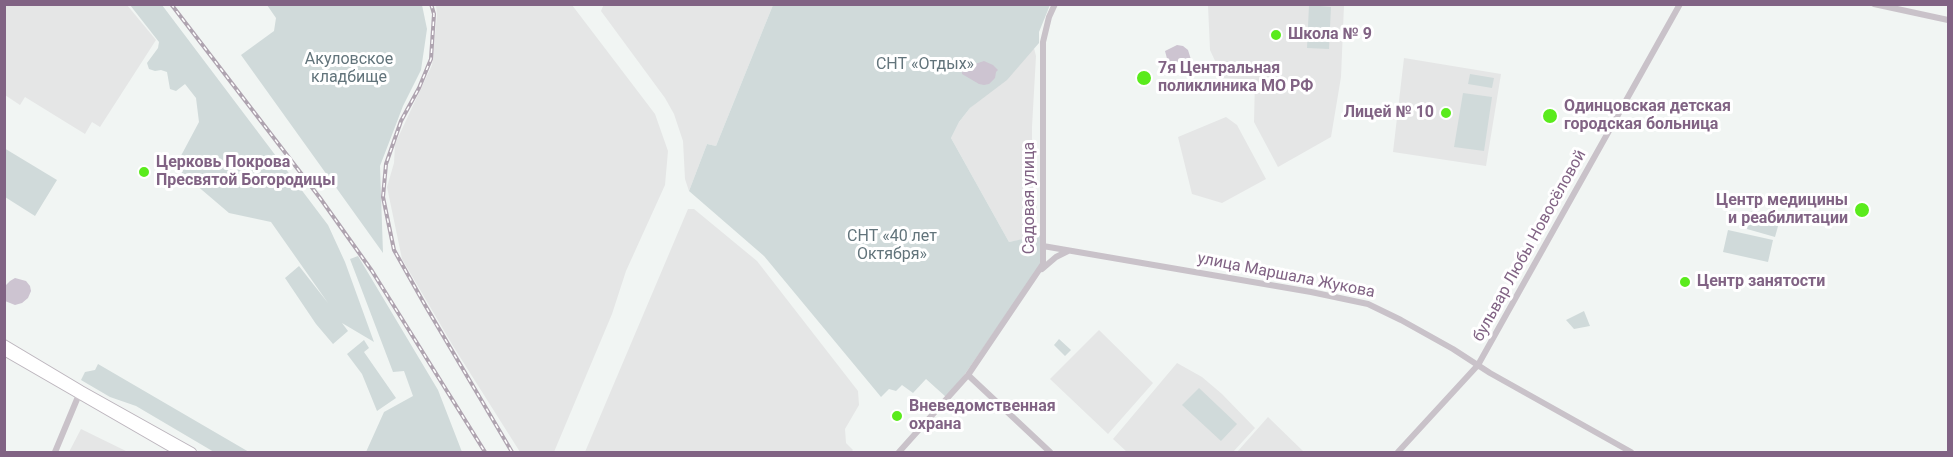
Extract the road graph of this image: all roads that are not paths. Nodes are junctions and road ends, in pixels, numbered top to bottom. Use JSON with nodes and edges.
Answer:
{"nodes":[{"id":1,"x":1055,"y":4,"type":"edge"},
{"id":2,"x":1680,"y":4,"type":"edge"},
{"id":3,"x":1874,"y":4,"type":"edge"},
{"id":4,"x":1948,"y":20,"type":"edge"},
{"id":5,"x":1043,"y":246,"type":"junction"},
{"id":6,"x":1068,"y":250,"type":"junction"},
{"id":7,"x":1039,"y":272,"type":"junction"},
{"id":8,"x":4,"y":344,"type":"edge"},
{"id":9,"x":4,"y":351,"type":"edge"},
{"id":10,"x":1478,"y":365,"type":"junction"},
{"id":11,"x":968,"y":375,"type":"junction"},
{"id":12,"x":80,"y":393,"type":"junction"},
{"id":13,"x":55,"y":453,"type":"edge"},
{"id":14,"x":179,"y":453,"type":"edge"},
{"id":15,"x":192,"y":453,"type":"edge"},
{"id":16,"x":899,"y":453,"type":"edge"},
{"id":17,"x":1050,"y":453,"type":"edge"},
{"id":18,"x":1398,"y":453,"type":"edge"},
{"id":19,"x":1631,"y":453,"type":"edge"}],
"edges":[{"from":1,"to":5,"type":"street","name":"Садовая улица"},
{"from":2,"to":10,"type":"street","name":"бульвар Любы Новосёловой"},
{"from":3,"to":4,"type":"street"},
{"from":5,"to":6,"type":"street","name":"улица Маршала Жукова"},
{"from":5,"to":7,"type":"street","name":"Садовая улица"},
{"from":6,"to":7,"type":"street"},
{"from":6,"to":10,"type":"street","name":"улица Маршала Жукова"},
{"from":7,"to":11,"type":"street","name":"Садовая улица"},
{"from":8,"to":12,"type":"main road"},
{"from":9,"to":12,"type":"main road"},
{"from":10,"to":18,"type":"street","name":"бульвар Любы Новосёловой"},
{"from":10,"to":19,"type":"street","name":"улица Маршала Жукова"},
{"from":11,"to":16,"type":"street","name":"Садовая улица"},
{"from":11,"to":17,"type":"street"},
{"from":12,"to":13,"type":"street"},
{"from":12,"to":14,"type":"main road"},
{"from":12,"to":15,"type":"main road"}]}
